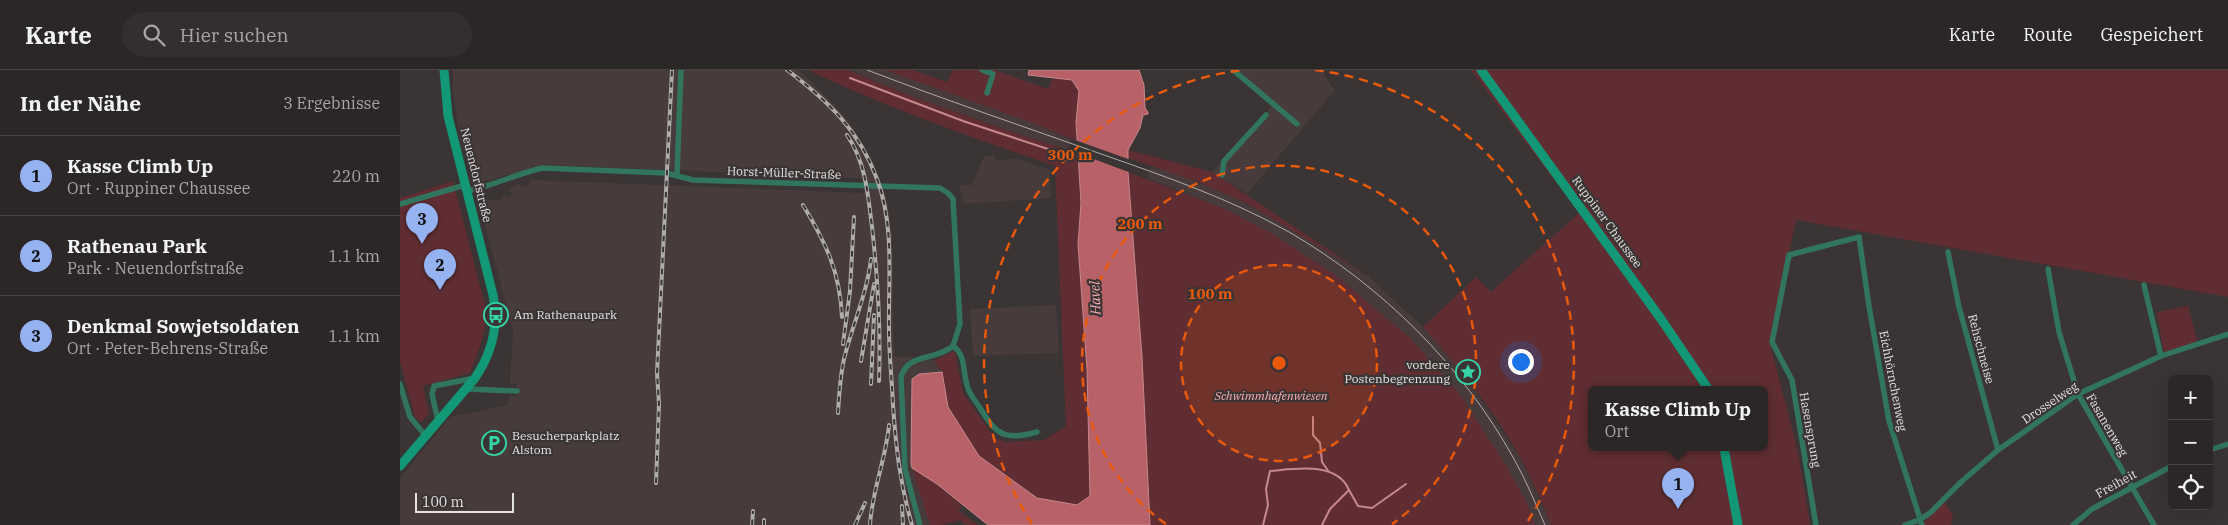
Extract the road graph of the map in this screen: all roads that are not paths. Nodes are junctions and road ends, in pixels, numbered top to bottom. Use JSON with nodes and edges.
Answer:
{"nodes":[{"id":1,"x":444,"y":70,"type":"edge"},
{"id":2,"x":680,"y":70,"type":"edge"},
{"id":3,"x":982,"y":70,"type":"edge"},
{"id":4,"x":1233,"y":70,"type":"edge"},
{"id":5,"x":1481,"y":70,"type":"edge"},
{"id":6,"x":987,"y":93,"type":"dead end"},
{"id":7,"x":1266,"y":115,"type":"dead end"},
{"id":8,"x":1297,"y":124,"type":"dead end"},
{"id":9,"x":677,"y":175,"type":"junction"},
{"id":10,"x":1222,"y":176,"type":"dead end"},
{"id":11,"x":466,"y":188,"type":"junction"},
{"id":12,"x":400,"y":204,"type":"edge"},
{"id":13,"x":1859,"y":237,"type":"joint"},
{"id":14,"x":1948,"y":252,"type":"dead end"},
{"id":15,"x":2048,"y":269,"type":"dead end"},
{"id":16,"x":2144,"y":286,"type":"dead end"},
{"id":17,"x":2228,"y":334,"type":"edge"},
{"id":18,"x":953,"y":346,"type":"junction"},
{"id":19,"x":2161,"y":356,"type":"junction"},
{"id":20,"x":475,"y":378,"type":"junction"},
{"id":21,"x":400,"y":384,"type":"edge"},
{"id":22,"x":1706,"y":386,"type":"edge"},
{"id":23,"x":466,"y":389,"type":"junction"},
{"id":24,"x":517,"y":391,"type":"dead end"},
{"id":25,"x":2078,"y":394,"type":"junction"},
{"id":26,"x":438,"y":421,"type":"junction"},
{"id":27,"x":1037,"y":432,"type":"dead end"},
{"id":28,"x":425,"y":435,"type":"junction"},
{"id":29,"x":2228,"y":444,"type":"edge"},
{"id":30,"x":2213,"y":449,"type":"edge"},
{"id":31,"x":1998,"y":450,"type":"junction"},
{"id":32,"x":1725,"y":451,"type":"edge"},
{"id":33,"x":400,"y":466,"type":"edge"},
{"id":34,"x":2168,"y":468,"type":"edge"},
{"id":35,"x":2131,"y":487,"type":"junction"},
{"id":36,"x":1920,"y":522,"type":"edge"},
{"id":37,"x":920,"y":525,"type":"edge"},
{"id":38,"x":1738,"y":525,"type":"edge"},
{"id":39,"x":1816,"y":525,"type":"edge"},
{"id":40,"x":1905,"y":525,"type":"edge"},
{"id":41,"x":2073,"y":525,"type":"edge"},
{"id":42,"x":2154,"y":525,"type":"edge"}],
"edges":[{"from":1,"to":11,"type":"main road","name":"Neuendorfstraße"},
{"from":2,"to":9,"type":"street"},
{"from":3,"to":6,"type":"street"},
{"from":4,"to":8,"type":"street"},
{"from":5,"to":22,"type":"main road","name":"Ruppiner Chaussee"},
{"from":7,"to":10,"type":"street"},
{"from":9,"to":11,"type":"street","name":"Horst-Müller-Straße"},
{"from":9,"to":18,"type":"street","name":"Horst-Müller-Straße"},
{"from":11,"to":12,"type":"street","name":"Horst-Müller-Straße"},
{"from":11,"to":20,"type":"main road","name":"Neuendorfstraße"},
{"from":13,"to":36,"type":"street","name":"Eichhörnchenweg"},
{"from":13,"to":39,"type":"street","name":"Hasensprung"},
{"from":14,"to":31,"type":"street","name":"Rehschneise"},
{"from":15,"to":25,"type":"street","name":"Fasanenweg"},
{"from":16,"to":19,"type":"street"},
{"from":17,"to":19,"type":"street","name":"Drosselweg"},
{"from":18,"to":27,"type":"street"},
{"from":18,"to":37,"type":"street"},
{"from":19,"to":25,"type":"street","name":"Drosselweg"},
{"from":20,"to":23,"type":"main road"},
{"from":20,"to":26,"type":"street"},
{"from":21,"to":28,"type":"street"},
{"from":23,"to":24,"type":"street"},
{"from":23,"to":26,"type":"main road"},
{"from":25,"to":31,"type":"street","name":"Drosselweg"},
{"from":25,"to":35,"type":"street","name":"Fasanenweg"},
{"from":26,"to":28,"type":"main road"},
{"from":28,"to":33,"type":"main road"},
{"from":29,"to":30,"type":"street"},
{"from":31,"to":36,"type":"street","name":"Drosselweg"},
{"from":32,"to":38,"type":"main road"},
{"from":34,"to":35,"type":"street","name":"Freiheit"},
{"from":35,"to":41,"type":"street","name":"Freiheit"},
{"from":35,"to":42,"type":"street","name":"Fasanenweg"},
{"from":36,"to":40,"type":"street","name":"Drosselweg"}]}
